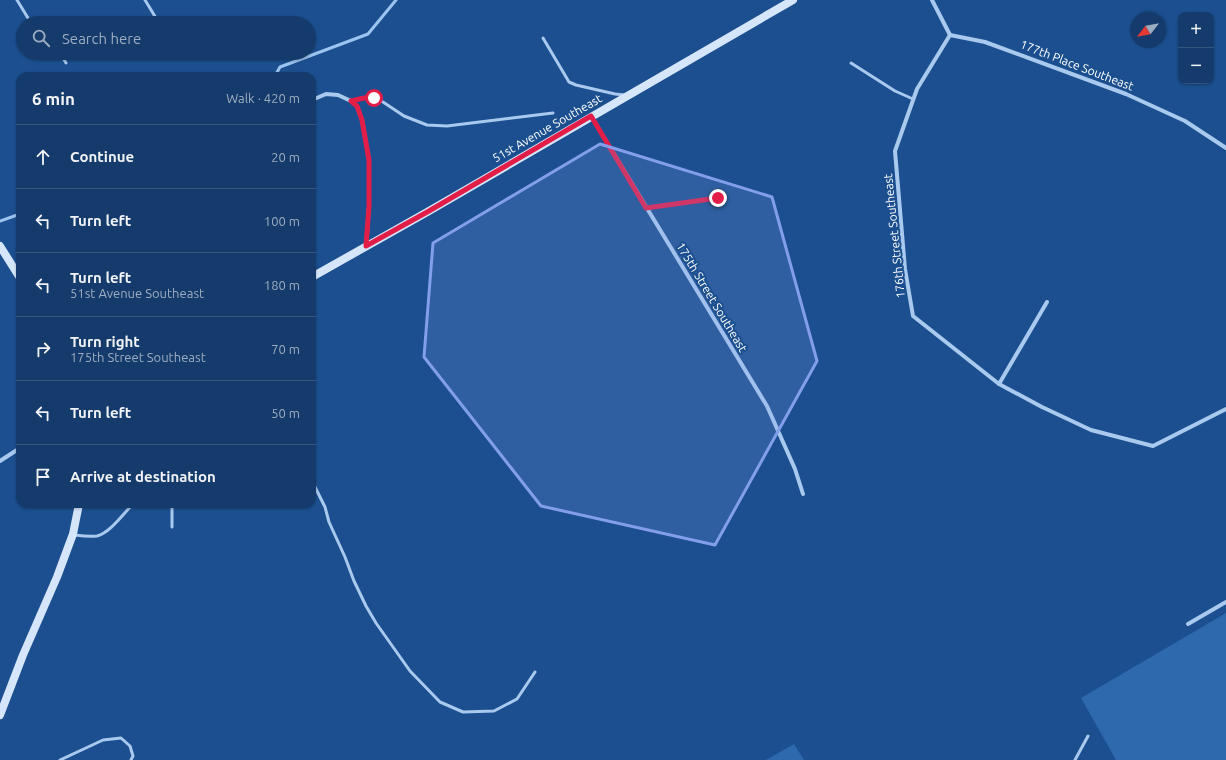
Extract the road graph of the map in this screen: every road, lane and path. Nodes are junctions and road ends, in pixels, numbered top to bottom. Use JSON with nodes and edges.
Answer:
{"nodes":[{"id":1,"x":18,"y":0,"type":"edge"},
{"id":2,"x":145,"y":0,"type":"edge"},
{"id":3,"x":793,"y":0,"type":"edge"},
{"id":4,"x":932,"y":0,"type":"edge"},
{"id":5,"x":27,"y":16,"type":"edge"},
{"id":6,"x":155,"y":16,"type":"edge"},
{"id":7,"x":950,"y":35,"type":"junction"},
{"id":8,"x":543,"y":38,"type":"dead end"},
{"id":9,"x":64,"y":60,"type":"edge"},
{"id":10,"x":66,"y":63,"type":"dead end"},
{"id":11,"x":851,"y":63,"type":"dead end"},
{"id":12,"x":627,"y":96,"type":"junction"},
{"id":13,"x":316,"y":98,"type":"edge"},
{"id":14,"x":913,"y":99,"type":"junction"},
{"id":15,"x":351,"y":101,"type":"junction"},
{"id":16,"x":552,"y":113,"type":"dead end"},
{"id":17,"x":591,"y":116,"type":"junction"},
{"id":18,"x":1226,"y":148,"type":"edge"},
{"id":19,"x":718,"y":198,"type":"dead end"},
{"id":20,"x":646,"y":208,"type":"junction"},
{"id":21,"x":0,"y":246,"type":"edge"},
{"id":22,"x":366,"y":246,"type":"junction"},
{"id":23,"x":16,"y":272,"type":"edge"},
{"id":24,"x":316,"y":275,"type":"edge"},
{"id":25,"x":1047,"y":302,"type":"dead end"},
{"id":26,"x":998,"y":384,"type":"junction"},
{"id":27,"x":1226,"y":409,"type":"edge"},
{"id":28,"x":16,"y":451,"type":"edge"},
{"id":29,"x":0,"y":461,"type":"edge"},
{"id":30,"x":316,"y":489,"type":"edge"},
{"id":31,"x":803,"y":494,"type":"dead end"},
{"id":32,"x":78,"y":508,"type":"edge"},
{"id":33,"x":129,"y":508,"type":"edge"},
{"id":34,"x":172,"y":508,"type":"edge"},
{"id":35,"x":172,"y":527,"type":"dead end"},
{"id":36,"x":73,"y":534,"type":"junction"},
{"id":37,"x":1226,"y":602,"type":"edge"},
{"id":38,"x":1188,"y":624,"type":"dead end"},
{"id":39,"x":535,"y":672,"type":"dead end"},
{"id":40,"x":0,"y":715,"type":"edge"},
{"id":41,"x":1088,"y":736,"type":"dead end"},
{"id":42,"x":60,"y":760,"type":"edge"},
{"id":43,"x":131,"y":760,"type":"edge"},
{"id":44,"x":1074,"y":760,"type":"edge"}],
"edges":[{"from":1,"to":5,"type":"lane"},
{"from":2,"to":6,"type":"lane"},
{"from":3,"to":12,"type":"street","name":"51st Avenue Southeast"},
{"from":4,"to":7,"type":"street"},
{"from":7,"to":14,"type":"street","name":"176th Street Southeast"},
{"from":7,"to":18,"type":"street","name":"177th Place Southeast"},
{"from":8,"to":12,"type":"lane"},
{"from":9,"to":10,"type":"lane"},
{"from":11,"to":14,"type":"lane"},
{"from":12,"to":17,"type":"street","name":"51st Avenue Southeast"},
{"from":13,"to":15,"type":"street"},
{"from":14,"to":26,"type":"street","name":"176th Street Southeast"},
{"from":15,"to":16,"type":"lane"},
{"from":15,"to":22,"type":"street"},
{"from":17,"to":20,"type":"street","name":"175th Street Southeast"},
{"from":17,"to":22,"type":"street","name":"51st Avenue Southeast"},
{"from":19,"to":20,"type":"lane"},
{"from":20,"to":31,"type":"street","name":"175th Street Southeast"},
{"from":21,"to":23,"type":"street"},
{"from":22,"to":24,"type":"street","name":"51st Avenue Southeast"},
{"from":25,"to":26,"type":"street"},
{"from":26,"to":27,"type":"street","name":"176th Street Southeast"},
{"from":28,"to":29,"type":"street"},
{"from":30,"to":39,"type":"lane"},
{"from":32,"to":36,"type":"street"},
{"from":33,"to":36,"type":"lane"},
{"from":34,"to":35,"type":"lane"},
{"from":36,"to":40,"type":"street"},
{"from":37,"to":38,"type":"street"},
{"from":41,"to":44,"type":"lane"},
{"from":42,"to":43,"type":"lane"}]}
